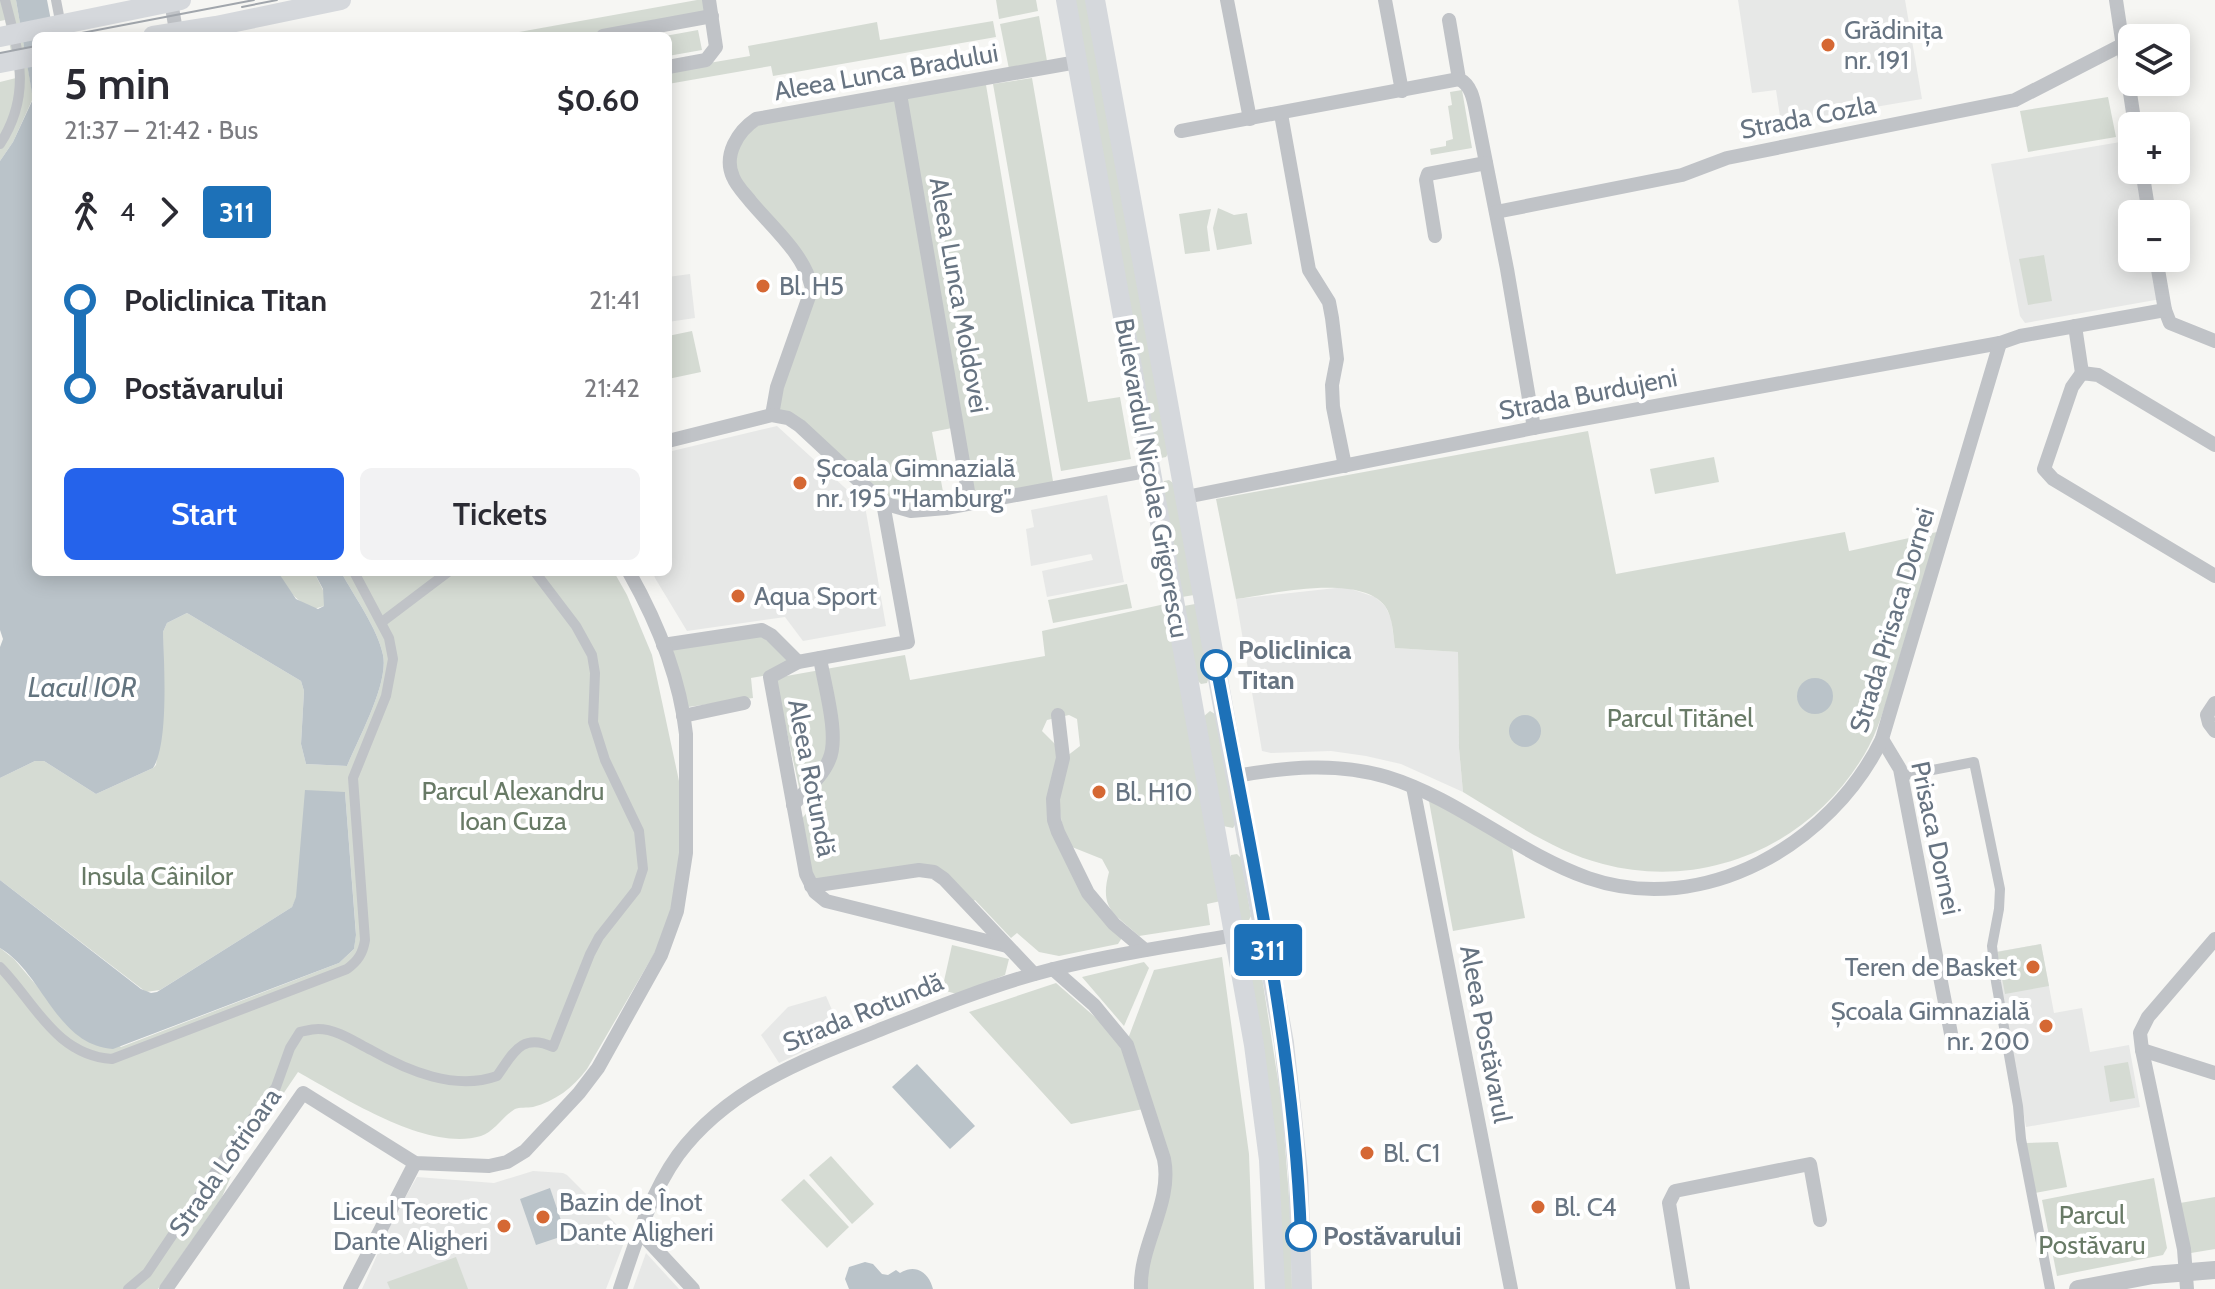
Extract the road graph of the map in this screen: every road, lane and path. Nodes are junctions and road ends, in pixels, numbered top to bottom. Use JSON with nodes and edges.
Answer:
{"nodes":[{"id":1,"x":5,"y":0,"type":"edge"},
{"id":2,"x":56,"y":0,"type":"edge"},
{"id":3,"x":341,"y":0,"type":"edge"},
{"id":4,"x":709,"y":0,"type":"edge"},
{"id":5,"x":1066,"y":0,"type":"edge"},
{"id":6,"x":1095,"y":0,"type":"edge"},
{"id":7,"x":1227,"y":0,"type":"edge"},
{"id":8,"x":1385,"y":0,"type":"edge"},
{"id":9,"x":2116,"y":0,"type":"edge"},
{"id":10,"x":176,"y":1,"type":"edge"},
{"id":11,"x":712,"y":16,"type":"junction"},
{"id":12,"x":1449,"y":20,"type":"dead end"},
{"id":13,"x":2119,"y":24,"type":"edge"},
{"id":14,"x":62,"y":32,"type":"edge"},
{"id":15,"x":176,"y":32,"type":"edge"},
{"id":16,"x":186,"y":32,"type":"edge"},
{"id":17,"x":650,"y":32,"type":"edge"},
{"id":18,"x":0,"y":37,"type":"edge"},
{"id":19,"x":2118,"y":47,"type":"edge"},
{"id":20,"x":32,"y":57,"type":"edge"},
{"id":21,"x":1077,"y":62,"type":"junction"},
{"id":22,"x":0,"y":63,"type":"edge"},
{"id":23,"x":672,"y":66,"type":"edge"},
{"id":24,"x":1459,"y":79,"type":"junction"},
{"id":25,"x":1402,"y":91,"type":"junction"},
{"id":26,"x":900,"y":94,"type":"junction"},
{"id":27,"x":1281,"y":114,"type":"junction"},
{"id":28,"x":1250,"y":119,"type":"junction"},
{"id":29,"x":1181,"y":131,"type":"dead end"},
{"id":30,"x":0,"y":144,"type":"edge"},
{"id":31,"x":1486,"y":163,"type":"junction"},
{"id":32,"x":1496,"y":212,"type":"junction"},
{"id":33,"x":1435,"y":236,"type":"dead end"},
{"id":34,"x":2158,"y":272,"type":"edge"},
{"id":35,"x":2165,"y":310,"type":"junction"},
{"id":36,"x":2075,"y":326,"type":"junction"},
{"id":37,"x":2215,"y":341,"type":"edge"},
{"id":38,"x":2000,"y":343,"type":"junction"},
{"id":39,"x":2082,"y":373,"type":"junction"},
{"id":40,"x":772,"y":415,"type":"junction"},
{"id":41,"x":1534,"y":428,"type":"junction"},
{"id":42,"x":672,"y":440,"type":"edge"},
{"id":43,"x":2215,"y":445,"type":"edge"},
{"id":44,"x":1180,"y":464,"type":"junction"},
{"id":45,"x":1345,"y":466,"type":"junction"},
{"id":46,"x":1151,"y":470,"type":"junction"},
{"id":47,"x":1186,"y":497,"type":"junction"},
{"id":48,"x":883,"y":503,"type":"junction"},
{"id":49,"x":970,"y":503,"type":"junction"},
{"id":50,"x":356,"y":576,"type":"edge"},
{"id":51,"x":443,"y":576,"type":"edge"},
{"id":52,"x":538,"y":576,"type":"edge"},
{"id":53,"x":631,"y":576,"type":"edge"},
{"id":54,"x":2215,"y":576,"type":"edge"},
{"id":55,"x":382,"y":622,"type":"junction"},
{"id":56,"x":663,"y":645,"type":"junction"},
{"id":57,"x":820,"y":658,"type":"junction"},
{"id":58,"x":798,"y":662,"type":"junction"},
{"id":59,"x":1222,"y":695,"type":"junction"},
{"id":60,"x":1192,"y":701,"type":"junction"},
{"id":61,"x":744,"y":703,"type":"dead end"},
{"id":62,"x":2215,"y":703,"type":"edge"},
{"id":63,"x":1058,"y":715,"type":"dead end"},
{"id":64,"x":683,"y":716,"type":"junction"},
{"id":65,"x":2215,"y":731,"type":"edge"},
{"id":66,"x":1882,"y":739,"type":"junction"},
{"id":67,"x":1236,"y":776,"type":"junction"},
{"id":68,"x":1901,"y":776,"type":"junction"},
{"id":69,"x":1413,"y":787,"type":"junction"},
{"id":70,"x":793,"y":805,"type":"junction"},
{"id":71,"x":1247,"y":836,"type":"junction"},
{"id":72,"x":1217,"y":841,"type":"junction"},
{"id":73,"x":811,"y":886,"type":"junction"},
{"id":74,"x":1264,"y":930,"type":"junction"},
{"id":75,"x":1235,"y":935,"type":"junction"},
{"id":76,"x":2215,"y":939,"type":"edge"},
{"id":77,"x":1007,"y":946,"type":"junction"},
{"id":78,"x":1145,"y":950,"type":"junction"},
{"id":79,"x":0,"y":967,"type":"edge"},
{"id":80,"x":1053,"y":969,"type":"junction"},
{"id":81,"x":1034,"y":974,"type":"junction"},
{"id":82,"x":1953,"y":1044,"type":"dead end"},
{"id":83,"x":2142,"y":1050,"type":"junction"},
{"id":84,"x":2215,"y":1073,"type":"edge"},
{"id":85,"x":415,"y":1163,"type":"junction"},
{"id":86,"x":1820,"y":1220,"type":"dead end"},
{"id":87,"x":640,"y":1232,"type":"junction"},
{"id":88,"x":2215,"y":1270,"type":"edge"},
{"id":89,"x":2187,"y":1280,"type":"edge"},
{"id":90,"x":128,"y":1289,"type":"edge"},
{"id":91,"x":166,"y":1289,"type":"edge"},
{"id":92,"x":350,"y":1289,"type":"edge"},
{"id":93,"x":620,"y":1289,"type":"edge"},
{"id":94,"x":693,"y":1289,"type":"edge"},
{"id":95,"x":1141,"y":1289,"type":"edge"},
{"id":96,"x":1275,"y":1289,"type":"edge"},
{"id":97,"x":1302,"y":1289,"type":"edge"},
{"id":98,"x":1511,"y":1289,"type":"edge"},
{"id":99,"x":1683,"y":1289,"type":"edge"},
{"id":100,"x":2050,"y":1289,"type":"edge"},
{"id":101,"x":2078,"y":1289,"type":"edge"}],
"edges":[{"from":1,"to":30,"type":"street"},
{"from":2,"to":14,"type":"street"},
{"from":3,"to":16,"type":"main road"},
{"from":4,"to":11,"type":"street"},
{"from":5,"to":21,"type":"main road","name":"Bulevardul Nicolae Grigorescu"},
{"from":6,"to":44,"type":"main road","name":"Bulevardul Nicolae Grigorescu"},
{"from":7,"to":28,"type":"street"},
{"from":8,"to":25,"type":"street"},
{"from":9,"to":13,"type":"street"},
{"from":10,"to":15,"type":"street"},
{"from":10,"to":18,"type":"main road"},
{"from":11,"to":17,"type":"street"},
{"from":11,"to":23,"type":"street"},
{"from":12,"to":24,"type":"street"},
{"from":19,"to":32,"type":"street","name":"Strada Cozla"},
{"from":20,"to":22,"type":"main road"},
{"from":21,"to":26,"type":"street","name":"Aleea Lunca Bradului"},
{"from":21,"to":46,"type":"main road","name":"Bulevardul Nicolae Grigorescu"},
{"from":24,"to":25,"type":"street"},
{"from":24,"to":31,"type":"street"},
{"from":25,"to":27,"type":"street"},
{"from":26,"to":40,"type":"street","name":"Aleea Lunca Bradului"},
{"from":26,"to":49,"type":"street","name":"Aleea Lunca Moldovei"},
{"from":27,"to":28,"type":"street"},
{"from":27,"to":45,"type":"street"},
{"from":28,"to":29,"type":"street"},
{"from":31,"to":32,"type":"street"},
{"from":31,"to":33,"type":"street"},
{"from":32,"to":41,"type":"street"},
{"from":34,"to":35,"type":"street"},
{"from":35,"to":36,"type":"street"},
{"from":35,"to":37,"type":"street"},
{"from":36,"to":38,"type":"street"},
{"from":36,"to":39,"type":"street"},
{"from":38,"to":41,"type":"street","name":"Strada Burdujeni"},
{"from":38,"to":66,"type":"street","name":"Strada Prisaca Dornei"},
{"from":39,"to":43,"type":"street"},
{"from":39,"to":54,"type":"street"},
{"from":40,"to":42,"type":"street"},
{"from":40,"to":48,"type":"street"},
{"from":41,"to":45,"type":"street","name":"Strada Burdujeni"},
{"from":44,"to":46,"type":"main road"},
{"from":44,"to":47,"type":"main road","name":"Bulevardul Nicolae Grigorescu"},
{"from":45,"to":47,"type":"street","name":"Strada Burdujeni"},
{"from":46,"to":49,"type":"street"},
{"from":46,"to":60,"type":"main road","name":"Bulevardul Nicolae Grigorescu"},
{"from":47,"to":59,"type":"main road","name":"Bulevardul Nicolae Grigorescu"},
{"from":48,"to":49,"type":"street"},
{"from":48,"to":57,"type":"street","name":"Aleea Rotundă"},
{"from":50,"to":55,"type":"street"},
{"from":51,"to":55,"type":"street"},
{"from":52,"to":90,"type":"street"},
{"from":53,"to":56,"type":"street","name":"Strada Lotrioara"},
{"from":55,"to":79,"type":"street"},
{"from":56,"to":58,"type":"street"},
{"from":56,"to":64,"type":"street","name":"Strada Lotrioara"},
{"from":57,"to":58,"type":"street","name":"Aleea Rotundă"},
{"from":57,"to":70,"type":"street"},
{"from":58,"to":70,"type":"street","name":"Aleea Rotundă"},
{"from":59,"to":60,"type":"main road"},
{"from":59,"to":67,"type":"main road","name":"Bulevardul Nicolae Grigorescu"},
{"from":60,"to":72,"type":"main road","name":"Bulevardul Nicolae Grigorescu"},
{"from":61,"to":64,"type":"street"},
{"from":62,"to":65,"type":"street"},
{"from":63,"to":78,"type":"street"},
{"from":64,"to":85,"type":"street","name":"Strada Lotrioara"},
{"from":66,"to":68,"type":"street","name":"Prisaca Dornei"},
{"from":66,"to":69,"type":"street","name":"Strada Prisaca Dornei"},
{"from":67,"to":69,"type":"street","name":"Strada Prisaca Dornei"},
{"from":67,"to":71,"type":"main road","name":"Bulevardul Nicolae Grigorescu"},
{"from":68,"to":82,"type":"street","name":"Prisaca Dornei"},
{"from":68,"to":100,"type":"street"},
{"from":69,"to":98,"type":"street","name":"Aleea Postăvarul"},
{"from":70,"to":73,"type":"street","name":"Aleea Rotundă"},
{"from":71,"to":72,"type":"main road"},
{"from":71,"to":74,"type":"main road","name":"Bulevardul Nicolae Grigorescu"},
{"from":72,"to":75,"type":"main road","name":"Bulevardul Nicolae Grigorescu"},
{"from":73,"to":77,"type":"street","name":"Aleea Rotundă"},
{"from":73,"to":77,"type":"street","name":"Aleea Rotundă"},
{"from":74,"to":75,"type":"main road"},
{"from":74,"to":97,"type":"main road","name":"Bulevardul Nicolae Grigorescu"},
{"from":75,"to":78,"type":"street","name":"Strada Rotundă"},
{"from":75,"to":96,"type":"main road","name":"Bulevardul Nicolae Grigorescu"},
{"from":76,"to":83,"type":"street"},
{"from":77,"to":81,"type":"street","name":"Aleea Rotundă"},
{"from":78,"to":80,"type":"street","name":"Strada Rotundă"},
{"from":80,"to":81,"type":"street","name":"Strada Rotundă"},
{"from":80,"to":95,"type":"street"},
{"from":81,"to":87,"type":"street","name":"Strada Rotundă"},
{"from":83,"to":84,"type":"street"},
{"from":83,"to":89,"type":"street"},
{"from":85,"to":91,"type":"street","name":"Strada Lotrioara"},
{"from":85,"to":92,"type":"street"},
{"from":86,"to":99,"type":"street"},
{"from":87,"to":93,"type":"street","name":"Strada Rotundă"},
{"from":87,"to":94,"type":"street"},
{"from":88,"to":89,"type":"street"},
{"from":89,"to":101,"type":"street"}]}
